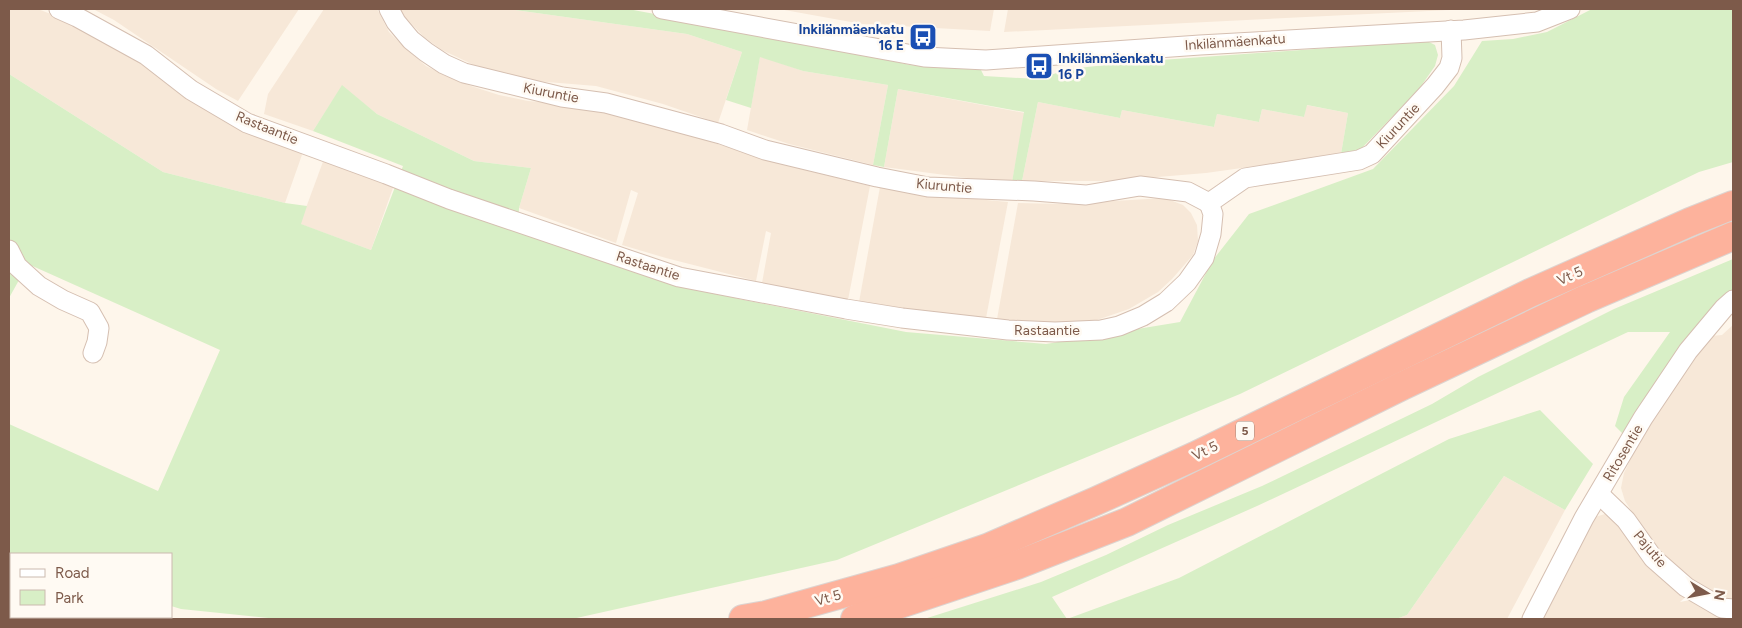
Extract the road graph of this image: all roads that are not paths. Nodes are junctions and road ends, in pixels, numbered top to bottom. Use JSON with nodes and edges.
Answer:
{"nodes":[{"id":1,"x":59,"y":9,"type":"edge"},
{"id":2,"x":389,"y":9,"type":"edge"},
{"id":3,"x":662,"y":9,"type":"edge"},
{"id":4,"x":1570,"y":9,"type":"edge"},
{"id":5,"x":1452,"y":30,"type":"junction"},
{"id":6,"x":1209,"y":202,"type":"junction"},
{"id":7,"x":1733,"y":205,"type":"edge"},
{"id":8,"x":1733,"y":236,"type":"edge"},
{"id":9,"x":9,"y":250,"type":"edge"},
{"id":10,"x":1733,"y":300,"type":"edge"},
{"id":11,"x":94,"y":353,"type":"dead end"},
{"id":12,"x":1599,"y":494,"type":"junction"},
{"id":13,"x":1733,"y":609,"type":"edge"},
{"id":14,"x":743,"y":619,"type":"edge"},
{"id":15,"x":855,"y":619,"type":"edge"},
{"id":16,"x":1532,"y":619,"type":"edge"}],
"edges":[{"from":1,"to":6,"type":"street","name":"Rastaantie"},
{"from":2,"to":6,"type":"street","name":"Kiuruntie"},
{"from":3,"to":5,"type":"street","name":"Inkilänmäenkatu"},
{"from":4,"to":5,"type":"street","name":"Inkilänmäenkatu"},
{"from":5,"to":6,"type":"street","name":"Kiuruntie"},
{"from":7,"to":14,"type":"highway","name":"Vt 5","number":"5"},
{"from":8,"to":15,"type":"highway","name":"Vt 5","number":"5"},
{"from":9,"to":11,"type":"street"},
{"from":10,"to":12,"type":"street","name":"Ritosentie"},
{"from":12,"to":13,"type":"street","name":"Pajutie"},
{"from":12,"to":16,"type":"street","name":"Ritosentie"}]}
